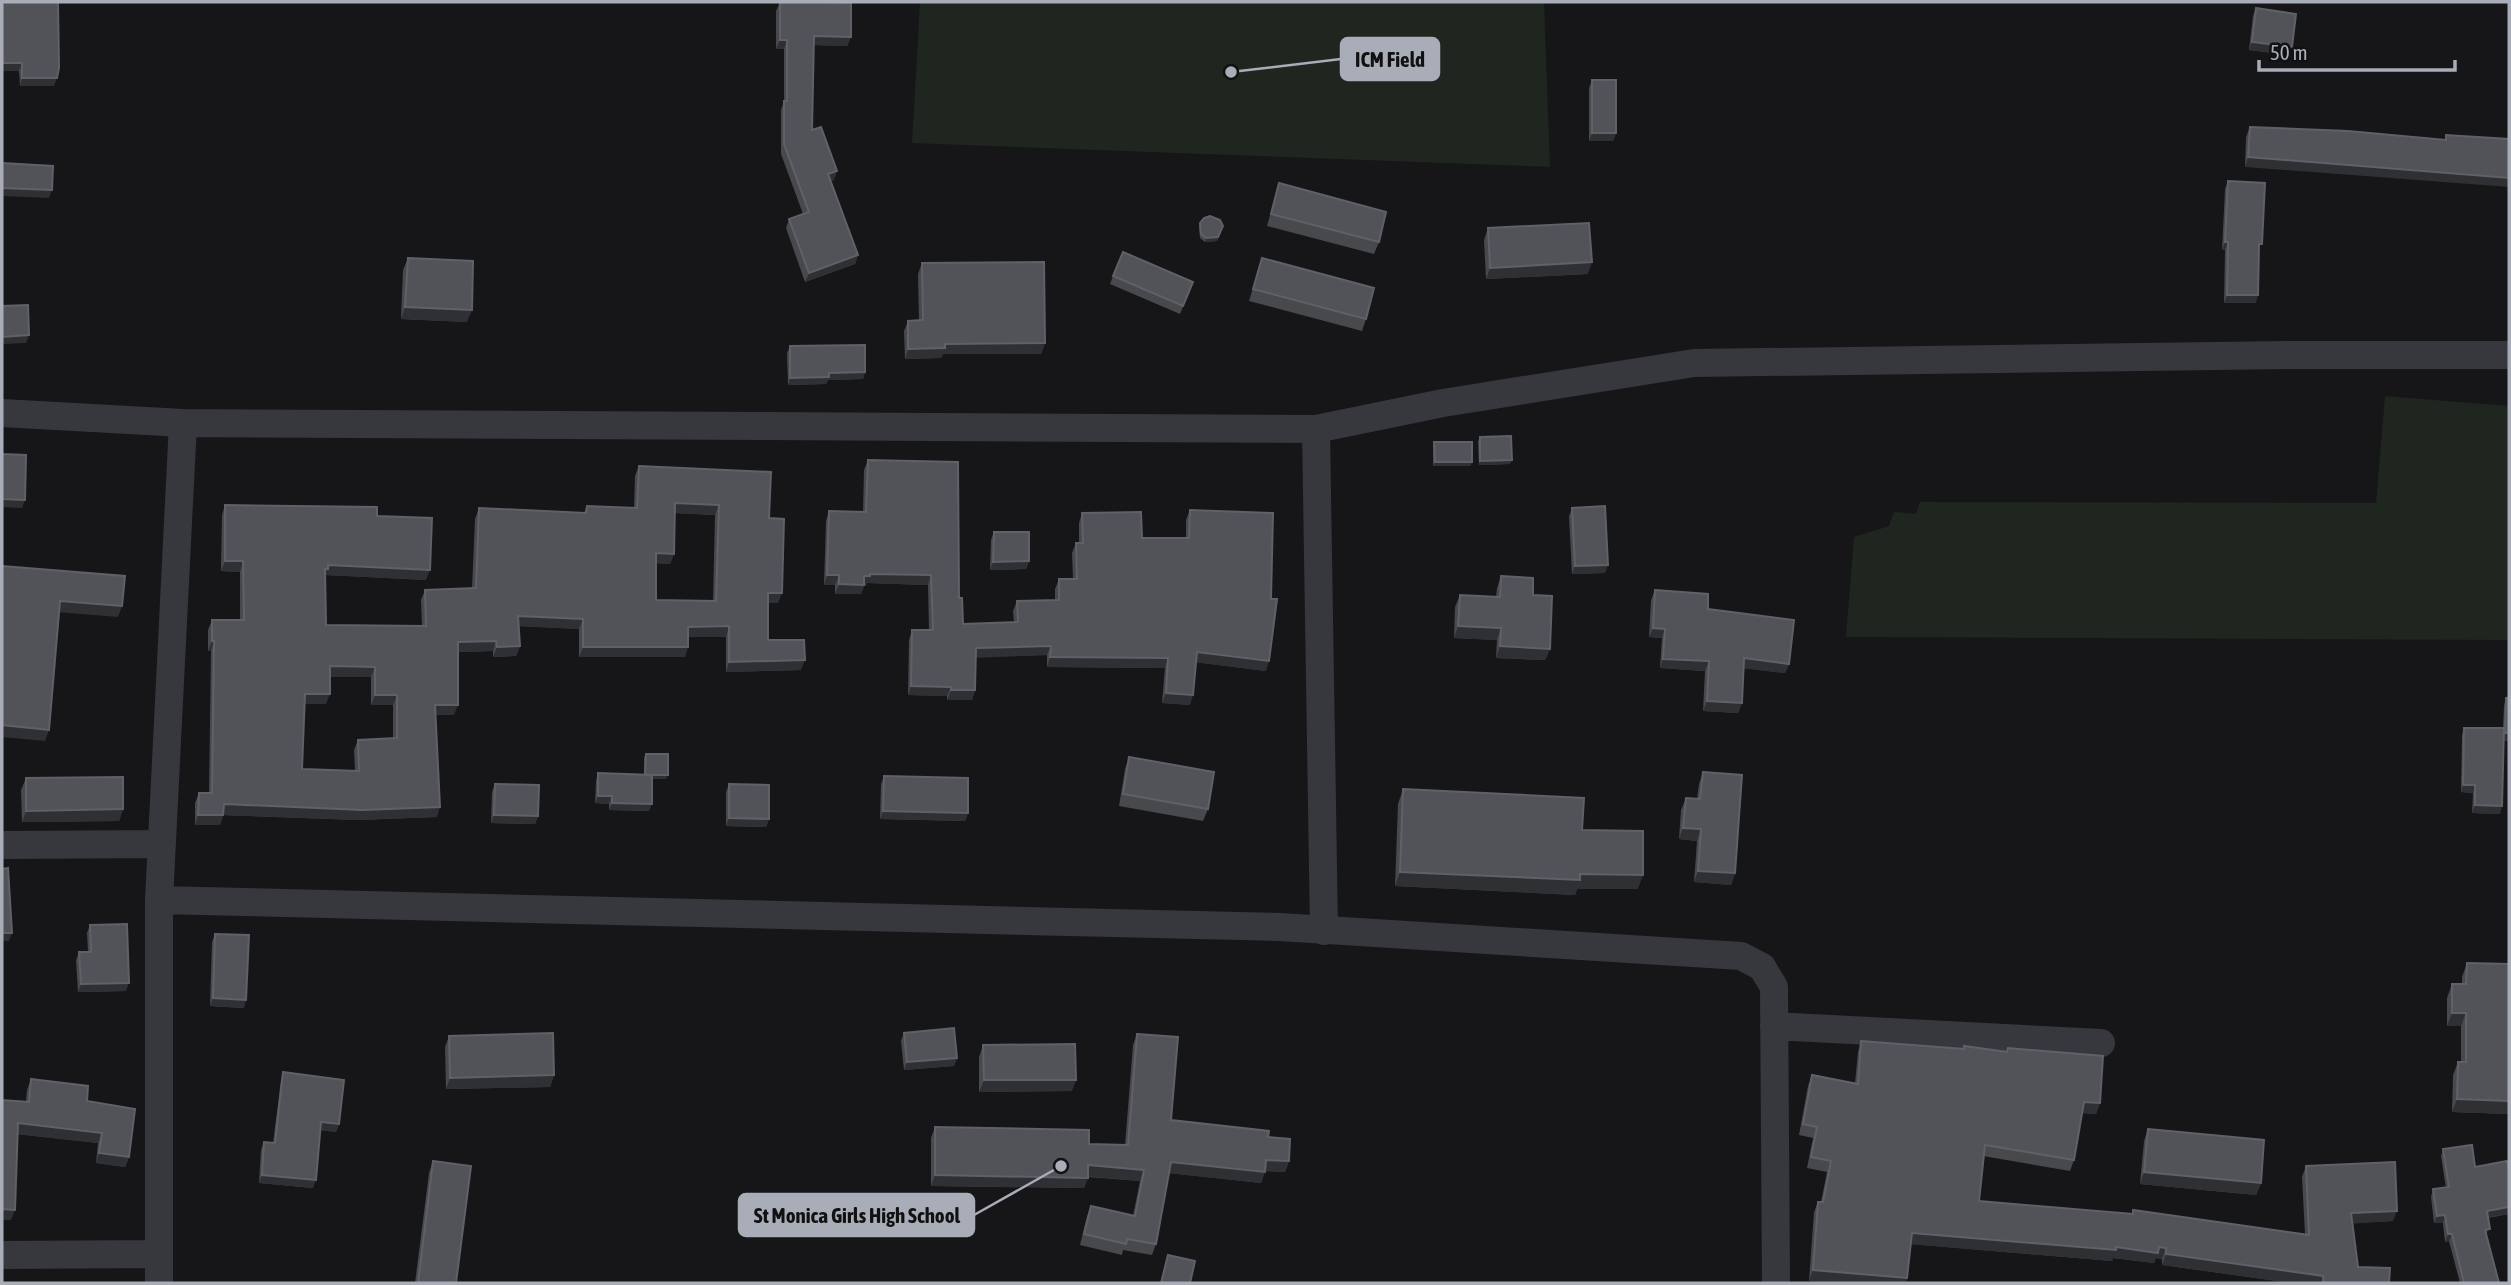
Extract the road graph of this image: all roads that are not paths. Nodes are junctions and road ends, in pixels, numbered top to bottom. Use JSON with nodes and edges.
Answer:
{"nodes":[{"id":1,"x":2509,"y":355,"type":"edge"},
{"id":2,"x":2,"y":413,"type":"edge"},
{"id":3,"x":183,"y":423,"type":"junction"},
{"id":4,"x":1316,"y":429,"type":"junction"},
{"id":5,"x":162,"y":844,"type":"junction"},
{"id":6,"x":2,"y":845,"type":"edge"},
{"id":7,"x":159,"y":900,"type":"junction"},
{"id":8,"x":1324,"y":931,"type":"junction"},
{"id":9,"x":1774,"y":1026,"type":"junction"},
{"id":10,"x":2101,"y":1043,"type":"dead end"},
{"id":11,"x":157,"y":1254,"type":"junction"},
{"id":12,"x":2,"y":1255,"type":"edge"},
{"id":13,"x":159,"y":1283,"type":"edge"},
{"id":14,"x":1776,"y":1283,"type":"edge"}],
"edges":[{"from":1,"to":4,"type":"street"},
{"from":2,"to":3,"type":"street"},
{"from":3,"to":4,"type":"street"},
{"from":3,"to":5,"type":"street"},
{"from":4,"to":8,"type":"street"},
{"from":5,"to":6,"type":"street"},
{"from":5,"to":7,"type":"street"},
{"from":7,"to":8,"type":"street"},
{"from":7,"to":11,"type":"street"},
{"from":8,"to":9,"type":"street"},
{"from":9,"to":10,"type":"street"},
{"from":9,"to":14,"type":"street"},
{"from":11,"to":12,"type":"street"},
{"from":11,"to":13,"type":"street"}]}
